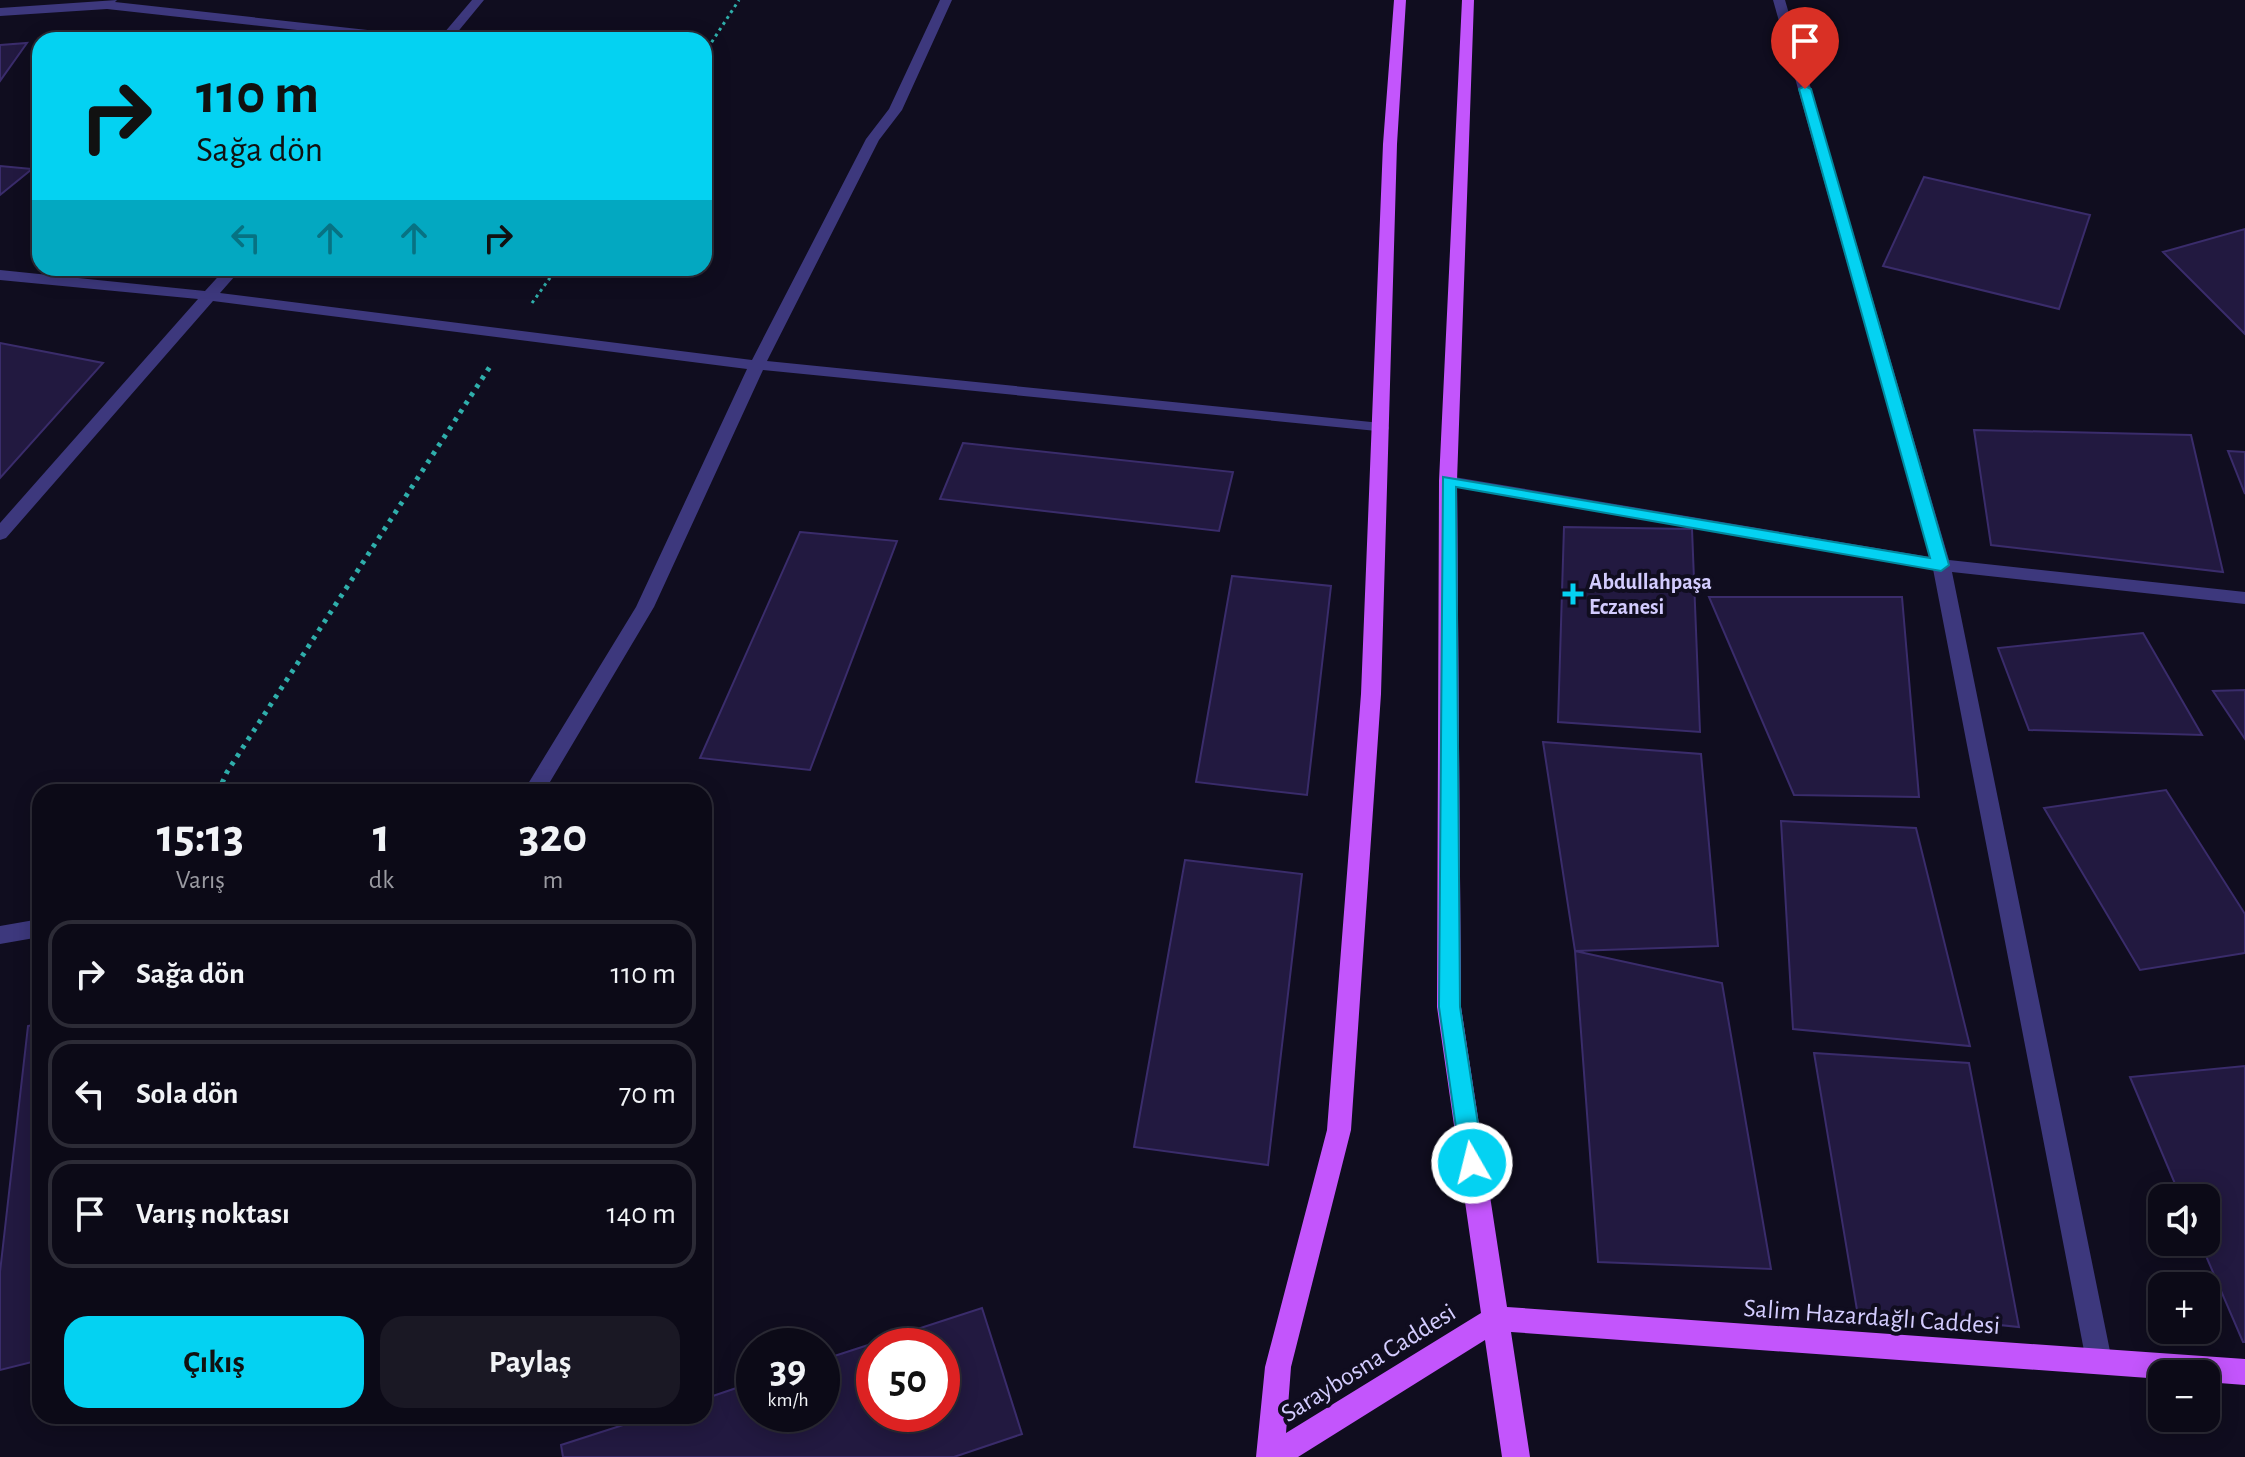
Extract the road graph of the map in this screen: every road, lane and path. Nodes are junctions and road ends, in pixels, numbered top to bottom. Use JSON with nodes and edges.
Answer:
{"nodes":[{"id":1,"x":478,"y":0,"type":"edge"},
{"id":2,"x":739,"y":0,"type":"edge"},
{"id":3,"x":946,"y":0,"type":"edge"},
{"id":4,"x":1400,"y":0,"type":"edge"},
{"id":5,"x":1779,"y":0,"type":"edge"},
{"id":6,"x":1470,"y":1,"type":"edge"},
{"id":7,"x":109,"y":2,"type":"edge"},
{"id":8,"x":0,"y":12,"type":"edge"},
{"id":9,"x":356,"y":32,"type":"edge"},
{"id":10,"x":451,"y":32,"type":"edge"},
{"id":11,"x":712,"y":42,"type":"edge"},
{"id":12,"x":0,"y":275,"type":"edge"},
{"id":13,"x":227,"y":276,"type":"edge"},
{"id":14,"x":551,"y":276,"type":"edge"},
{"id":15,"x":209,"y":296,"type":"junction"},
{"id":16,"x":511,"y":334,"type":"junction"},
{"id":17,"x":757,"y":365,"type":"junction"},
{"id":18,"x":1381,"y":428,"type":"junction"},
{"id":19,"x":1448,"y":481,"type":"junction"},
{"id":20,"x":0,"y":534,"type":"edge"},
{"id":21,"x":1941,"y":565,"type":"junction"},
{"id":22,"x":2245,"y":598,"type":"edge"},
{"id":23,"x":222,"y":784,"type":"edge"},
{"id":24,"x":538,"y":784,"type":"edge"},
{"id":25,"x":32,"y":929,"type":"edge"},
{"id":26,"x":0,"y":935,"type":"edge"},
{"id":27,"x":1496,"y":1319,"type":"junction"},
{"id":28,"x":2099,"y":1361,"type":"junction"},
{"id":29,"x":2245,"y":1372,"type":"edge"},
{"id":30,"x":1271,"y":1457,"type":"edge"},
{"id":31,"x":1516,"y":1457,"type":"edge"}],
"edges":[{"from":1,"to":10,"type":"street"},
{"from":2,"to":11,"type":"path"},
{"from":3,"to":17,"type":"street"},
{"from":4,"to":18,"type":"main road"},
{"from":5,"to":21,"type":"street"},
{"from":6,"to":19,"type":"main road"},
{"from":7,"to":8,"type":"street"},
{"from":7,"to":9,"type":"street"},
{"from":12,"to":15,"type":"street"},
{"from":13,"to":15,"type":"street"},
{"from":14,"to":16,"type":"path"},
{"from":15,"to":16,"type":"street"},
{"from":15,"to":20,"type":"street"},
{"from":16,"to":17,"type":"street"},
{"from":16,"to":23,"type":"path"},
{"from":17,"to":18,"type":"street"},
{"from":17,"to":24,"type":"street"},
{"from":18,"to":30,"type":"main road"},
{"from":19,"to":21,"type":"street"},
{"from":19,"to":27,"type":"main road"},
{"from":21,"to":22,"type":"street"},
{"from":21,"to":28,"type":"street"},
{"from":25,"to":26,"type":"street"},
{"from":27,"to":28,"type":"main road","name":"Salim Hazardağlı Caddesi"},
{"from":27,"to":30,"type":"main road","name":"Saraybosna Caddesi"},
{"from":27,"to":31,"type":"main road"},
{"from":28,"to":29,"type":"main road","name":"Salim Hazardağlı Caddesi"}]}
